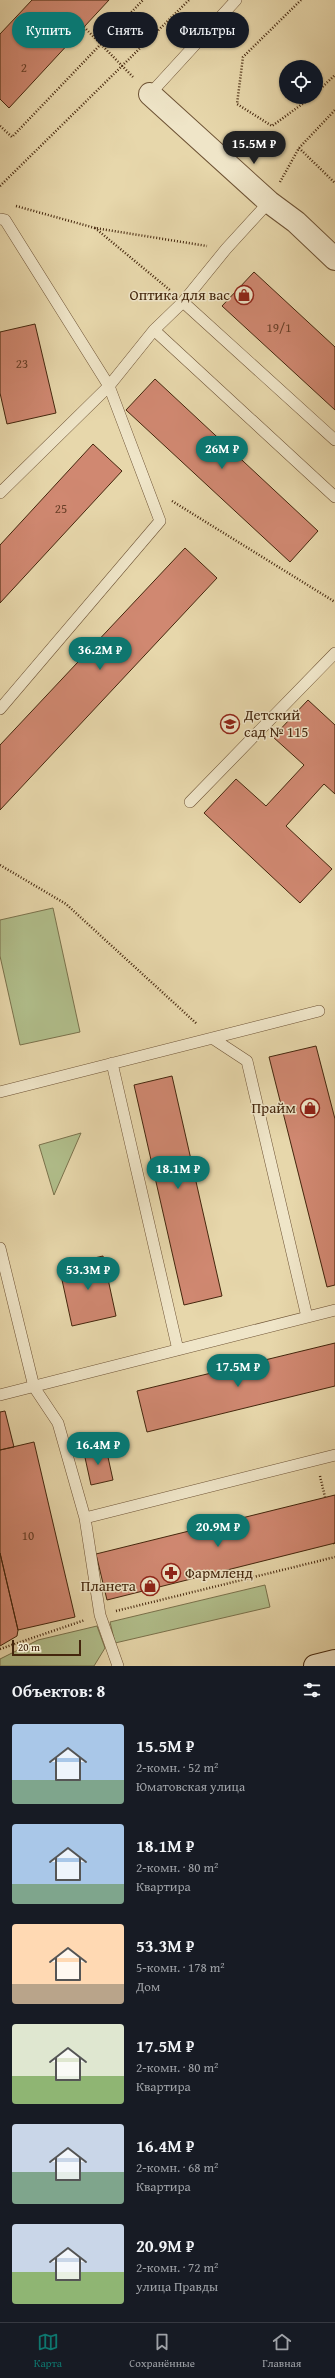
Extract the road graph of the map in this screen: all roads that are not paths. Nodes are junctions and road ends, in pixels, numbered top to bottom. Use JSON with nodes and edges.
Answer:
{"nodes":[{"id":1,"x":236,"y":0,"type":"edge"},
{"id":2,"x":150,"y":94,"type":"joint"},
{"id":3,"x":269,"y":202,"type":"junction"},
{"id":4,"x":0,"y":219,"type":"edge"},
{"id":5,"x":335,"y":260,"type":"edge"},
{"id":6,"x":183,"y":302,"type":"junction"},
{"id":7,"x":154,"y":330,"type":"junction"},
{"id":8,"x":109,"y":386,"type":"junction"},
{"id":9,"x":335,"y":440,"type":"edge"},
{"id":10,"x":0,"y":493,"type":"edge"},
{"id":11,"x":335,"y":497,"type":"edge"},
{"id":12,"x":335,"y":653,"type":"edge"},
{"id":13,"x":0,"y":709,"type":"edge"},
{"id":14,"x":190,"y":802,"type":"dead end"},
{"id":15,"x":319,"y":1011,"type":"dead end"},
{"id":16,"x":212,"y":1038,"type":"junction"},
{"id":17,"x":112,"y":1063,"type":"junction"},
{"id":18,"x":0,"y":1092,"type":"edge"},
{"id":19,"x":0,"y":1248,"type":"edge"},
{"id":20,"x":335,"y":1310,"type":"edge"},
{"id":21,"x":307,"y":1317,"type":"junction"},
{"id":22,"x":178,"y":1350,"type":"junction"},
{"id":23,"x":34,"y":1386,"type":"junction"},
{"id":24,"x":0,"y":1395,"type":"edge"},
{"id":25,"x":335,"y":1455,"type":"edge"},
{"id":26,"x":84,"y":1518,"type":"junction"},
{"id":27,"x":335,"y":1661,"type":"edge"},
{"id":28,"x":118,"y":1666,"type":"edge"},
{"id":29,"x":315,"y":1666,"type":"edge"}],
"edges":[{"from":1,"to":2,"type":"lane"},
{"from":2,"to":3,"type":"street"},
{"from":3,"to":5,"type":"street"},
{"from":3,"to":6,"type":"lane"},
{"from":4,"to":8,"type":"lane"},
{"from":6,"to":7,"type":"lane"},
{"from":6,"to":9,"type":"lane"},
{"from":7,"to":8,"type":"lane"},
{"from":7,"to":11,"type":"lane"},
{"from":8,"to":10,"type":"lane"},
{"from":8,"to":13,"type":"lane"},
{"from":12,"to":14,"type":"lane"},
{"from":15,"to":16,"type":"lane"},
{"from":16,"to":17,"type":"lane"},
{"from":16,"to":21,"type":"lane"},
{"from":17,"to":18,"type":"lane"},
{"from":17,"to":22,"type":"lane"},
{"from":19,"to":23,"type":"lane"},
{"from":20,"to":21,"type":"lane"},
{"from":21,"to":22,"type":"lane"},
{"from":22,"to":23,"type":"lane"},
{"from":23,"to":24,"type":"lane"},
{"from":23,"to":26,"type":"lane"},
{"from":25,"to":26,"type":"lane"},
{"from":26,"to":28,"type":"lane"},
{"from":27,"to":29,"type":"street"}]}
